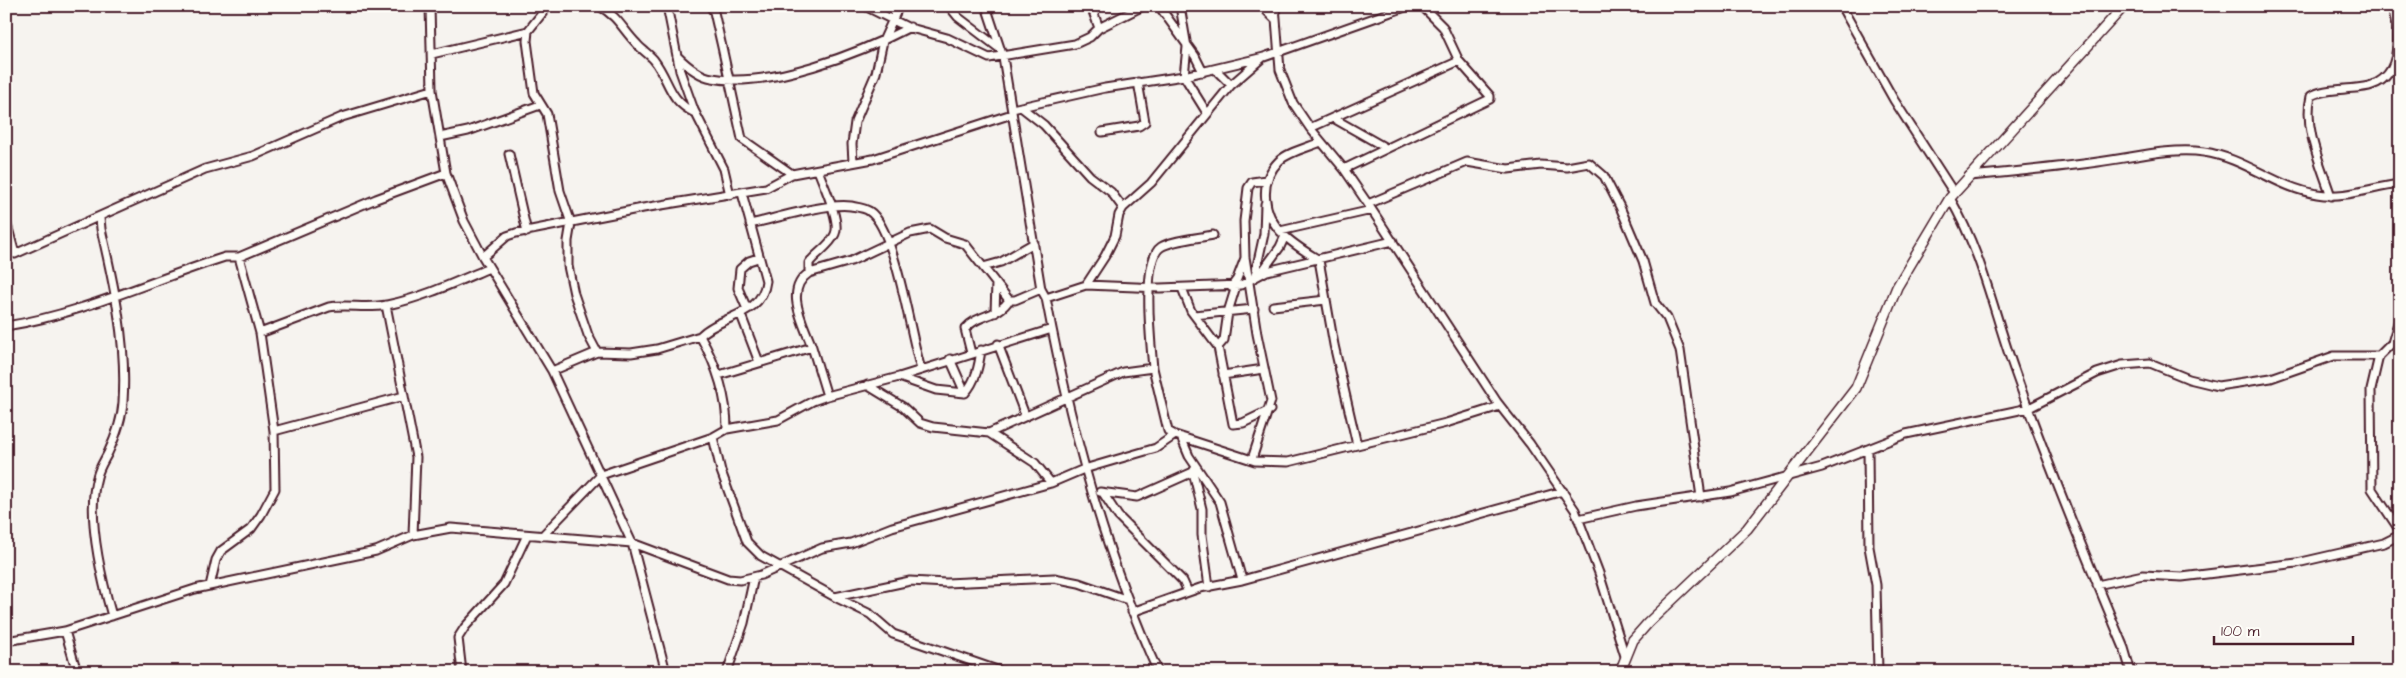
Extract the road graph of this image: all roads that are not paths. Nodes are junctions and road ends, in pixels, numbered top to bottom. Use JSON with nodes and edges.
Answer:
{"nodes":[{"id":1,"x":430,"y":6,"type":"edge"},
{"id":2,"x":548,"y":6,"type":"edge"},
{"id":3,"x":599,"y":6,"type":"edge"},
{"id":4,"x":667,"y":6,"type":"edge"},
{"id":5,"x":710,"y":6,"type":"edge"},
{"id":6,"x":865,"y":6,"type":"edge"},
{"id":7,"x":899,"y":6,"type":"edge"},
{"id":8,"x":949,"y":6,"type":"edge"},
{"id":9,"x":986,"y":6,"type":"edge"},
{"id":10,"x":1091,"y":6,"type":"edge"},
{"id":11,"x":1159,"y":6,"type":"edge"},
{"id":12,"x":1180,"y":6,"type":"edge"},
{"id":13,"x":1266,"y":6,"type":"edge"},
{"id":14,"x":1275,"y":6,"type":"edge"},
{"id":15,"x":1408,"y":6,"type":"edge"},
{"id":16,"x":1422,"y":6,"type":"edge"},
{"id":17,"x":1841,"y":6,"type":"edge"},
{"id":18,"x":2124,"y":6,"type":"edge"},
{"id":19,"x":2392,"y":6,"type":"edge"},
{"id":20,"x":1142,"y":7,"type":"edge"},
{"id":21,"x":607,"y":9,"type":"edge"},
{"id":22,"x":1275,"y":19,"type":"junction"},
{"id":23,"x":894,"y":20,"type":"junction"},
{"id":24,"x":910,"y":27,"type":"junction"},
{"id":25,"x":1099,"y":28,"type":"junction"},
{"id":26,"x":528,"y":31,"type":"junction"},
{"id":27,"x":883,"y":41,"type":"junction"},
{"id":28,"x":1187,"y":47,"type":"junction"},
{"id":29,"x":1000,"y":49,"type":"junction"},
{"id":30,"x":1277,"y":52,"type":"junction"},
{"id":31,"x":432,"y":54,"type":"junction"},
{"id":32,"x":677,"y":56,"type":"junction"},
{"id":33,"x":1264,"y":56,"type":"junction"},
{"id":34,"x":1003,"y":57,"type":"junction"},
{"id":35,"x":1459,"y":61,"type":"junction"},
{"id":36,"x":1215,"y":69,"type":"junction"},
{"id":37,"x":1203,"y":72,"type":"junction"},
{"id":38,"x":1184,"y":76,"type":"junction"},
{"id":39,"x":730,"y":79,"type":"junction"},
{"id":40,"x":1138,"y":82,"type":"junction"},
{"id":41,"x":1230,"y":85,"type":"junction"},
{"id":42,"x":432,"y":90,"type":"junction"},
{"id":43,"x":540,"y":105,"type":"junction"},
{"id":44,"x":1021,"y":107,"type":"junction"},
{"id":45,"x":1012,"y":111,"type":"junction"},
{"id":46,"x":696,"y":113,"type":"junction"},
{"id":47,"x":1207,"y":113,"type":"junction"},
{"id":48,"x":1333,"y":118,"type":"junction"},
{"id":49,"x":1310,"y":128,"type":"junction"},
{"id":50,"x":1102,"y":132,"type":"dead end"},
{"id":51,"x":440,"y":137,"type":"junction"},
{"id":52,"x":1321,"y":142,"type":"junction"},
{"id":53,"x":1386,"y":148,"type":"junction"},
{"id":54,"x":509,"y":154,"type":"dead end"},
{"id":55,"x":853,"y":162,"type":"junction"},
{"id":56,"x":1344,"y":168,"type":"junction"},
{"id":57,"x":818,"y":170,"type":"junction"},
{"id":58,"x":446,"y":173,"type":"junction"},
{"id":59,"x":792,"y":174,"type":"junction"},
{"id":60,"x":1969,"y":176,"type":"junction"},
{"id":61,"x":1266,"y":180,"type":"junction"},
{"id":62,"x":2400,"y":184,"type":"edge"},
{"id":63,"x":742,"y":193,"type":"junction"},
{"id":64,"x":730,"y":195,"type":"junction"},
{"id":65,"x":1952,"y":196,"type":"junction"},
{"id":66,"x":2331,"y":196,"type":"junction"},
{"id":67,"x":1265,"y":204,"type":"junction"},
{"id":68,"x":832,"y":207,"type":"junction"},
{"id":69,"x":1370,"y":207,"type":"junction"},
{"id":70,"x":1122,"y":208,"type":"junction"},
{"id":71,"x":100,"y":218,"type":"junction"},
{"id":72,"x":6,"y":222,"type":"edge"},
{"id":73,"x":570,"y":223,"type":"junction"},
{"id":74,"x":750,"y":224,"type":"junction"},
{"id":75,"x":527,"y":232,"type":"junction"},
{"id":76,"x":1213,"y":234,"type":"dead end"},
{"id":77,"x":1283,"y":234,"type":"junction"},
{"id":78,"x":1393,"y":242,"type":"junction"},
{"id":79,"x":1034,"y":243,"type":"junction"},
{"id":80,"x":888,"y":244,"type":"junction"},
{"id":81,"x":239,"y":257,"type":"junction"},
{"id":82,"x":483,"y":257,"type":"junction"},
{"id":83,"x":1245,"y":257,"type":"junction"},
{"id":84,"x":758,"y":258,"type":"junction"},
{"id":85,"x":1319,"y":260,"type":"junction"},
{"id":86,"x":982,"y":266,"type":"junction"},
{"id":87,"x":489,"y":268,"type":"junction"},
{"id":88,"x":809,"y":273,"type":"junction"},
{"id":89,"x":1256,"y":276,"type":"junction"},
{"id":90,"x":996,"y":283,"type":"junction"},
{"id":91,"x":1086,"y":285,"type":"junction"},
{"id":92,"x":1233,"y":286,"type":"junction"},
{"id":93,"x":1148,"y":288,"type":"junction"},
{"id":94,"x":1182,"y":288,"type":"junction"},
{"id":95,"x":1041,"y":289,"type":"junction"},
{"id":96,"x":116,"y":296,"type":"junction"},
{"id":97,"x":1046,"y":298,"type":"junction"},
{"id":98,"x":1009,"y":300,"type":"junction"},
{"id":99,"x":1326,"y":300,"type":"junction"},
{"id":100,"x":386,"y":306,"type":"junction"},
{"id":101,"x":1273,"y":306,"type":"dead end"},
{"id":102,"x":748,"y":309,"type":"junction"},
{"id":103,"x":1254,"y":309,"type":"junction"},
{"id":104,"x":1228,"y":312,"type":"junction"},
{"id":105,"x":995,"y":313,"type":"junction"},
{"id":106,"x":741,"y":315,"type":"junction"},
{"id":107,"x":1194,"y":315,"type":"junction"},
{"id":108,"x":2400,"y":316,"type":"edge"},
{"id":109,"x":6,"y":326,"type":"edge"},
{"id":110,"x":1052,"y":328,"type":"junction"},
{"id":111,"x":260,"y":333,"type":"junction"},
{"id":112,"x":700,"y":336,"type":"junction"},
{"id":113,"x":998,"y":344,"type":"junction"},
{"id":114,"x":812,"y":346,"type":"junction"},
{"id":115,"x":1218,"y":348,"type":"junction"},
{"id":116,"x":981,"y":350,"type":"junction"},
{"id":117,"x":597,"y":352,"type":"junction"},
{"id":118,"x":971,"y":353,"type":"junction"},
{"id":119,"x":2379,"y":356,"type":"junction"},
{"id":120,"x":950,"y":359,"type":"junction"},
{"id":121,"x":759,"y":362,"type":"junction"},
{"id":122,"x":921,"y":368,"type":"junction"},
{"id":123,"x":1153,"y":368,"type":"junction"},
{"id":124,"x":1264,"y":369,"type":"junction"},
{"id":125,"x":552,"y":371,"type":"junction"},
{"id":126,"x":719,"y":376,"type":"junction"},
{"id":127,"x":899,"y":376,"type":"junction"},
{"id":128,"x":1223,"y":376,"type":"junction"},
{"id":129,"x":867,"y":385,"type":"junction"},
{"id":130,"x":965,"y":393,"type":"junction"},
{"id":131,"x":404,"y":396,"type":"junction"},
{"id":132,"x":827,"y":396,"type":"junction"},
{"id":133,"x":1066,"y":396,"type":"junction"},
{"id":134,"x":1500,"y":406,"type":"junction"},
{"id":135,"x":2028,"y":408,"type":"junction"},
{"id":136,"x":1270,"y":410,"type":"junction"},
{"id":137,"x":1025,"y":415,"type":"junction"},
{"id":138,"x":727,"y":429,"type":"junction"},
{"id":139,"x":274,"y":431,"type":"junction"},
{"id":140,"x":989,"y":434,"type":"junction"},
{"id":141,"x":1178,"y":436,"type":"junction"},
{"id":142,"x":713,"y":438,"type":"junction"},
{"id":143,"x":1358,"y":444,"type":"junction"},
{"id":144,"x":1868,"y":450,"type":"junction"},
{"id":145,"x":1252,"y":460,"type":"junction"},
{"id":146,"x":1084,"y":469,"type":"junction"},
{"id":147,"x":1194,"y":470,"type":"junction"},
{"id":148,"x":601,"y":475,"type":"junction"},
{"id":149,"x":1790,"y":476,"type":"junction"},
{"id":150,"x":1052,"y":482,"type":"junction"},
{"id":151,"x":1092,"y":490,"type":"junction"},
{"id":152,"x":1563,"y":491,"type":"junction"},
{"id":153,"x":1102,"y":493,"type":"junction"},
{"id":154,"x":1702,"y":497,"type":"junction"},
{"id":155,"x":1578,"y":518,"type":"junction"},
{"id":156,"x":2400,"y":531,"type":"edge"},
{"id":157,"x":412,"y":535,"type":"junction"},
{"id":158,"x":528,"y":535,"type":"junction"},
{"id":159,"x":2400,"y":535,"type":"edge"},
{"id":160,"x":542,"y":536,"type":"junction"},
{"id":161,"x":632,"y":543,"type":"junction"},
{"id":162,"x":781,"y":567,"type":"junction"},
{"id":163,"x":754,"y":577,"type":"junction"},
{"id":164,"x":1242,"y":580,"type":"junction"},
{"id":165,"x":2097,"y":585,"type":"junction"},
{"id":166,"x":210,"y":586,"type":"junction"},
{"id":167,"x":1209,"y":586,"type":"junction"},
{"id":168,"x":1188,"y":592,"type":"junction"},
{"id":169,"x":835,"y":598,"type":"junction"},
{"id":170,"x":1128,"y":600,"type":"junction"},
{"id":171,"x":1132,"y":612,"type":"junction"},
{"id":172,"x":112,"y":616,"type":"junction"},
{"id":173,"x":65,"y":630,"type":"junction"},
{"id":174,"x":6,"y":642,"type":"edge"},
{"id":175,"x":1624,"y":656,"type":"junction"},
{"id":176,"x":77,"y":672,"type":"edge"},
{"id":177,"x":462,"y":672,"type":"edge"},
{"id":178,"x":666,"y":672,"type":"edge"},
{"id":179,"x":727,"y":672,"type":"edge"},
{"id":180,"x":1003,"y":672,"type":"edge"},
{"id":181,"x":1158,"y":672,"type":"edge"},
{"id":182,"x":1620,"y":672,"type":"edge"},
{"id":183,"x":1878,"y":672,"type":"edge"},
{"id":184,"x":2130,"y":672,"type":"edge"}],
"edges":[{"from":1,"to":31,"type":"street"},
{"from":2,"to":26,"type":"street"},
{"from":3,"to":21,"type":"street"},
{"from":4,"to":32,"type":"street"},
{"from":5,"to":39,"type":"street"},
{"from":6,"to":23,"type":"street"},
{"from":7,"to":23,"type":"street"},
{"from":8,"to":29,"type":"street"},
{"from":9,"to":29,"type":"street"},
{"from":10,"to":25,"type":"street"},
{"from":11,"to":28,"type":"street"},
{"from":12,"to":28,"type":"street"},
{"from":13,"to":22,"type":"street"},
{"from":14,"to":22,"type":"street"},
{"from":15,"to":30,"type":"street"},
{"from":16,"to":35,"type":"street"},
{"from":17,"to":65,"type":"street"},
{"from":18,"to":60,"type":"street"},
{"from":19,"to":66,"type":"street"},
{"from":20,"to":25,"type":"street"},
{"from":21,"to":46,"type":"street"},
{"from":22,"to":30,"type":"street"},
{"from":23,"to":24,"type":"street"},
{"from":23,"to":27,"type":"street"},
{"from":24,"to":27,"type":"street"},
{"from":24,"to":34,"type":"street"},
{"from":25,"to":34,"type":"street"},
{"from":26,"to":31,"type":"street"},
{"from":26,"to":43,"type":"street"},
{"from":27,"to":39,"type":"street"},
{"from":27,"to":55,"type":"street"},
{"from":28,"to":37,"type":"street"},
{"from":28,"to":38,"type":"street"},
{"from":29,"to":34,"type":"street"},
{"from":30,"to":33,"type":"street"},
{"from":30,"to":49,"type":"street"},
{"from":31,"to":42,"type":"street"},
{"from":32,"to":39,"type":"street"},
{"from":32,"to":46,"type":"street"},
{"from":33,"to":36,"type":"street"},
{"from":33,"to":41,"type":"street"},
{"from":34,"to":45,"type":"street"},
{"from":35,"to":48,"type":"street"},
{"from":35,"to":53,"type":"street"},
{"from":36,"to":37,"type":"street"},
{"from":36,"to":41,"type":"street"},
{"from":37,"to":38,"type":"street"},
{"from":38,"to":40,"type":"street"},
{"from":38,"to":47,"type":"street"},
{"from":39,"to":59,"type":"street"},
{"from":40,"to":44,"type":"street"},
{"from":40,"to":50,"type":"street"},
{"from":41,"to":47,"type":"street"},
{"from":42,"to":51,"type":"street"},
{"from":42,"to":71,"type":"street"},
{"from":43,"to":51,"type":"street"},
{"from":43,"to":73,"type":"street"},
{"from":44,"to":45,"type":"street"},
{"from":44,"to":70,"type":"street"},
{"from":45,"to":55,"type":"street"},
{"from":45,"to":79,"type":"street"},
{"from":46,"to":64,"type":"street"},
{"from":47,"to":70,"type":"street"},
{"from":48,"to":49,"type":"street"},
{"from":48,"to":53,"type":"street"},
{"from":49,"to":52,"type":"street"},
{"from":51,"to":58,"type":"street"},
{"from":52,"to":56,"type":"street"},
{"from":52,"to":61,"type":"street"},
{"from":53,"to":56,"type":"street"},
{"from":54,"to":75,"type":"street"},
{"from":55,"to":57,"type":"street"},
{"from":56,"to":69,"type":"street"},
{"from":57,"to":59,"type":"street"},
{"from":57,"to":68,"type":"street"},
{"from":58,"to":81,"type":"street"},
{"from":58,"to":82,"type":"street"},
{"from":59,"to":63,"type":"street"},
{"from":60,"to":65,"type":"street"},
{"from":60,"to":66,"type":"street"},
{"from":61,"to":67,"type":"street"},
{"from":61,"to":83,"type":"street"},
{"from":62,"to":66,"type":"street"},
{"from":63,"to":64,"type":"street"},
{"from":63,"to":74,"type":"street"},
{"from":64,"to":73,"type":"street"},
{"from":65,"to":135,"type":"street"},
{"from":65,"to":149,"type":"street"},
{"from":67,"to":77,"type":"street"},
{"from":67,"to":89,"type":"street"},
{"from":68,"to":74,"type":"street"},
{"from":68,"to":80,"type":"street"},
{"from":68,"to":88,"type":"street"},
{"from":69,"to":77,"type":"street"},
{"from":69,"to":78,"type":"street"},
{"from":69,"to":154,"type":"street"},
{"from":70,"to":91,"type":"street"},
{"from":71,"to":72,"type":"street"},
{"from":71,"to":96,"type":"street"},
{"from":73,"to":75,"type":"street"},
{"from":73,"to":117,"type":"street"},
{"from":74,"to":84,"type":"street"},
{"from":75,"to":82,"type":"street"},
{"from":76,"to":93,"type":"street"},
{"from":77,"to":85,"type":"street"},
{"from":77,"to":89,"type":"street"},
{"from":78,"to":85,"type":"street"},
{"from":78,"to":134,"type":"street"},
{"from":79,"to":86,"type":"street"},
{"from":79,"to":95,"type":"street"},
{"from":80,"to":86,"type":"street"},
{"from":80,"to":88,"type":"street"},
{"from":80,"to":122,"type":"street"},
{"from":81,"to":96,"type":"street"},
{"from":81,"to":111,"type":"street"},
{"from":82,"to":87,"type":"street"},
{"from":83,"to":89,"type":"street"},
{"from":83,"to":92,"type":"street"},
{"from":84,"to":102,"type":"street"},
{"from":84,"to":102,"type":"street"},
{"from":85,"to":89,"type":"street"},
{"from":85,"to":99,"type":"street"},
{"from":86,"to":90,"type":"street"},
{"from":87,"to":100,"type":"street"},
{"from":87,"to":125,"type":"street"},
{"from":88,"to":114,"type":"street"},
{"from":89,"to":92,"type":"street"},
{"from":89,"to":103,"type":"street"},
{"from":90,"to":98,"type":"street"},
{"from":90,"to":105,"type":"street"},
{"from":91,"to":93,"type":"street"},
{"from":91,"to":97,"type":"street"},
{"from":92,"to":94,"type":"street"},
{"from":92,"to":104,"type":"street"},
{"from":93,"to":94,"type":"street"},
{"from":93,"to":123,"type":"street"},
{"from":94,"to":107,"type":"street"},
{"from":95,"to":97,"type":"street"},
{"from":95,"to":98,"type":"street"},
{"from":96,"to":109,"type":"street"},
{"from":96,"to":172,"type":"street"},
{"from":97,"to":110,"type":"street"},
{"from":98,"to":105,"type":"street"},
{"from":99,"to":101,"type":"street"},
{"from":99,"to":143,"type":"street"},
{"from":100,"to":111,"type":"street"},
{"from":100,"to":131,"type":"street"},
{"from":102,"to":106,"type":"street"},
{"from":103,"to":104,"type":"street"},
{"from":103,"to":124,"type":"street"},
{"from":104,"to":107,"type":"street"},
{"from":104,"to":115,"type":"street"},
{"from":105,"to":118,"type":"street"},
{"from":106,"to":112,"type":"street"},
{"from":106,"to":121,"type":"street"},
{"from":107,"to":115,"type":"street"},
{"from":108,"to":119,"type":"street"},
{"from":110,"to":113,"type":"street"},
{"from":110,"to":133,"type":"street"},
{"from":111,"to":139,"type":"street"},
{"from":112,"to":117,"type":"street"},
{"from":112,"to":126,"type":"street"},
{"from":113,"to":116,"type":"street"},
{"from":113,"to":137,"type":"street"},
{"from":114,"to":121,"type":"street"},
{"from":114,"to":132,"type":"street"},
{"from":115,"to":128,"type":"street"},
{"from":116,"to":118,"type":"street"},
{"from":116,"to":130,"type":"street"},
{"from":117,"to":125,"type":"street"},
{"from":118,"to":120,"type":"street"},
{"from":119,"to":135,"type":"street"},
{"from":119,"to":156,"type":"street"},
{"from":120,"to":122,"type":"street"},
{"from":120,"to":130,"type":"street"},
{"from":121,"to":126,"type":"street"},
{"from":122,"to":127,"type":"street"},
{"from":123,"to":133,"type":"street"},
{"from":123,"to":141,"type":"street"},
{"from":124,"to":128,"type":"street"},
{"from":124,"to":136,"type":"street"},
{"from":125,"to":148,"type":"street"},
{"from":126,"to":138,"type":"street"},
{"from":127,"to":129,"type":"street"},
{"from":127,"to":130,"type":"street"},
{"from":128,"to":136,"type":"street"},
{"from":129,"to":132,"type":"street"},
{"from":129,"to":140,"type":"street"},
{"from":131,"to":139,"type":"street"},
{"from":131,"to":157,"type":"street"},
{"from":132,"to":138,"type":"street"},
{"from":133,"to":137,"type":"street"},
{"from":133,"to":146,"type":"street"},
{"from":134,"to":143,"type":"street"},
{"from":134,"to":152,"type":"street"},
{"from":135,"to":144,"type":"street"},
{"from":135,"to":165,"type":"street"},
{"from":136,"to":145,"type":"street"},
{"from":137,"to":140,"type":"street"},
{"from":138,"to":142,"type":"street"},
{"from":139,"to":166,"type":"street"},
{"from":140,"to":150,"type":"street"},
{"from":141,"to":145,"type":"street"},
{"from":141,"to":146,"type":"street"},
{"from":141,"to":147,"type":"street"},
{"from":142,"to":148,"type":"street"},
{"from":142,"to":162,"type":"street"},
{"from":143,"to":145,"type":"street"},
{"from":144,"to":149,"type":"street"},
{"from":144,"to":183,"type":"street"},
{"from":146,"to":150,"type":"street"},
{"from":146,"to":151,"type":"street"},
{"from":147,"to":153,"type":"street"},
{"from":147,"to":164,"type":"street"},
{"from":147,"to":167,"type":"street"},
{"from":148,"to":160,"type":"street"},
{"from":148,"to":161,"type":"street"},
{"from":149,"to":154,"type":"street"},
{"from":149,"to":175,"type":"street"},
{"from":150,"to":162,"type":"street"},
{"from":151,"to":153,"type":"street"},
{"from":151,"to":170,"type":"street"},
{"from":152,"to":155,"type":"street"},
{"from":152,"to":164,"type":"street"},
{"from":153,"to":168,"type":"street"},
{"from":154,"to":155,"type":"street"},
{"from":155,"to":175,"type":"street"},
{"from":157,"to":158,"type":"street"},
{"from":157,"to":166,"type":"street"},
{"from":158,"to":160,"type":"street"},
{"from":158,"to":177,"type":"street"},
{"from":159,"to":165,"type":"street"},
{"from":160,"to":161,"type":"street"},
{"from":161,"to":163,"type":"street"},
{"from":161,"to":178,"type":"street"},
{"from":162,"to":163,"type":"street"},
{"from":162,"to":169,"type":"street"},
{"from":163,"to":179,"type":"street"},
{"from":164,"to":167,"type":"street"},
{"from":165,"to":184,"type":"street"},
{"from":166,"to":172,"type":"street"},
{"from":167,"to":168,"type":"street"},
{"from":168,"to":171,"type":"street"},
{"from":169,"to":170,"type":"street"},
{"from":169,"to":180,"type":"street"},
{"from":170,"to":171,"type":"street"},
{"from":171,"to":181,"type":"street"},
{"from":172,"to":173,"type":"street"},
{"from":173,"to":174,"type":"street"},
{"from":173,"to":176,"type":"street"},
{"from":175,"to":182,"type":"street"}]}
